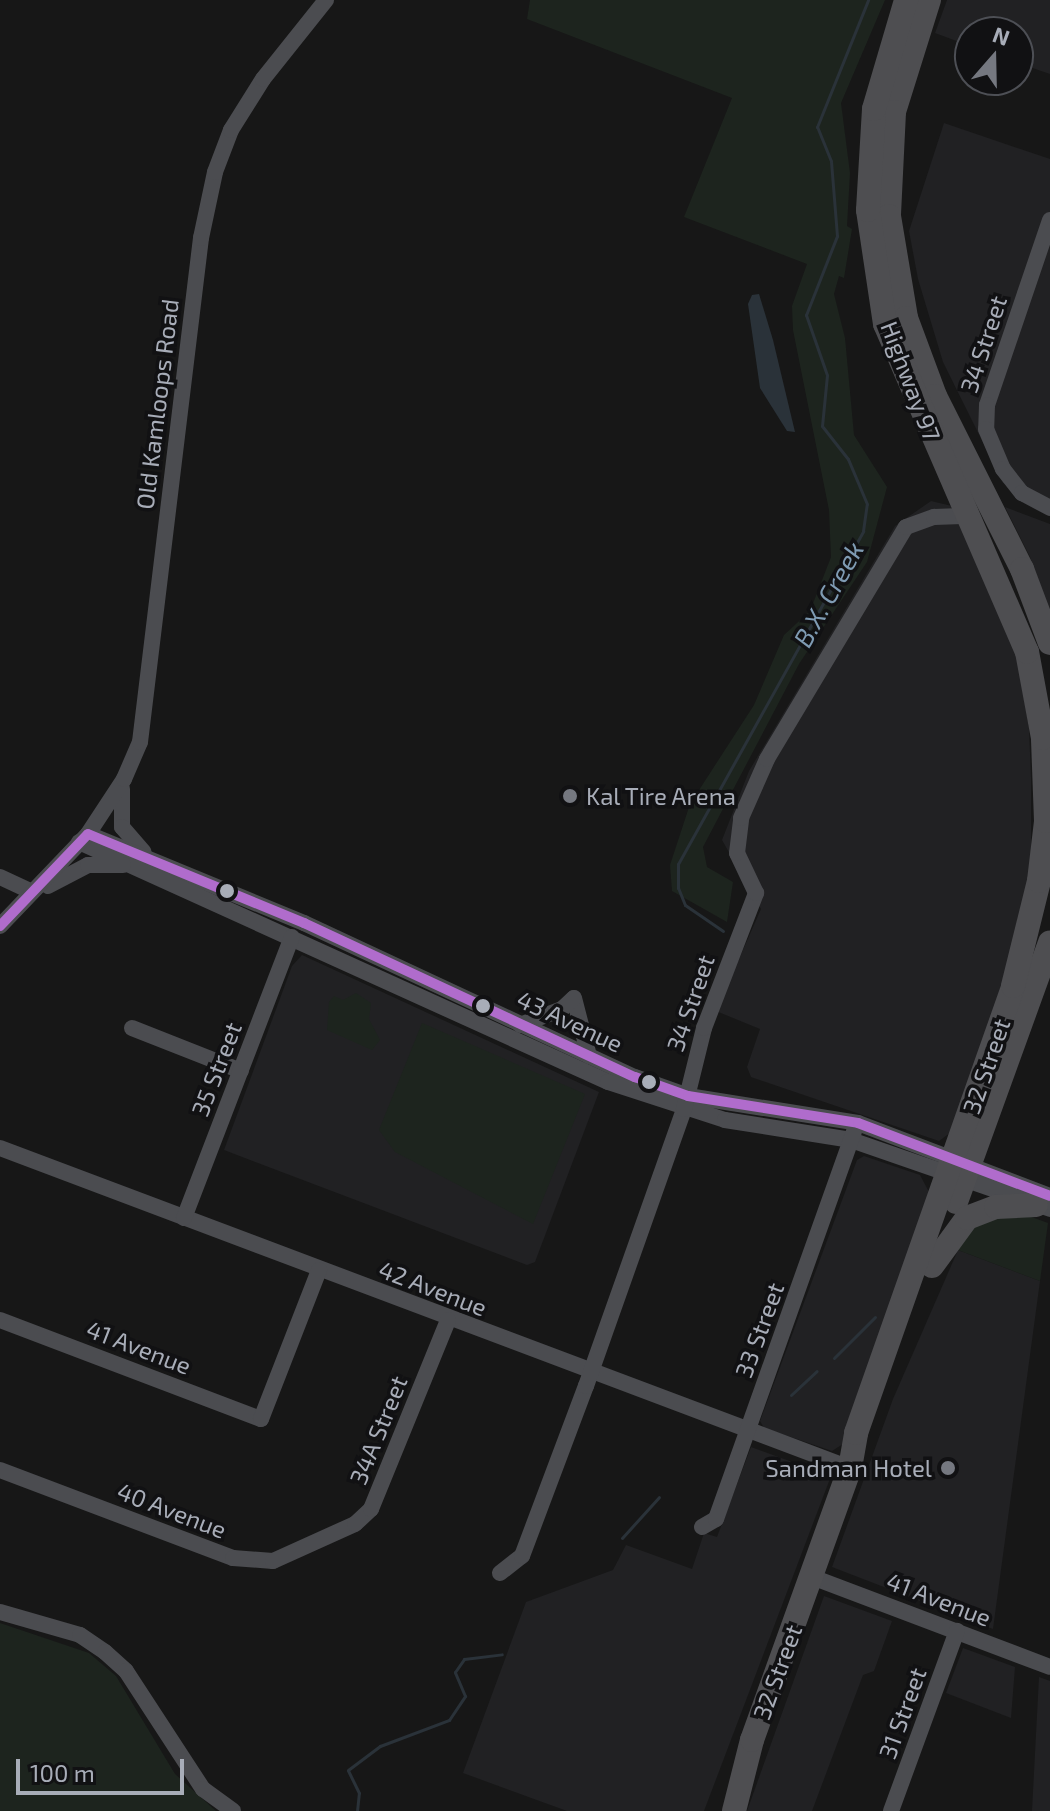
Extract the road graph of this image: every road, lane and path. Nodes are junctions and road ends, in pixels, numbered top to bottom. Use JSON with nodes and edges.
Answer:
{"nodes":[{"id":1,"x":326,"y":0,"type":"edge"},
{"id":2,"x":906,"y":0,"type":"edge"},
{"id":3,"x":929,"y":0,"type":"edge"},
{"id":4,"x":1050,"y":220,"type":"edge"},
{"id":5,"x":1050,"y":508,"type":"edge"},
{"id":6,"x":969,"y":516,"type":"junction"},
{"id":7,"x":1050,"y":643,"type":"edge"},
{"id":8,"x":1027,"y":652,"type":"joint"},
{"id":9,"x":124,"y":779,"type":"junction"},
{"id":10,"x":1048,"y":821,"type":"edge"},
{"id":11,"x":84,"y":838,"type":"junction"},
{"id":12,"x":149,"y":856,"type":"junction"},
{"id":13,"x":130,"y":866,"type":"junction"},
{"id":14,"x":0,"y":877,"type":"edge"},
{"id":15,"x":28,"y":897,"type":"junction"},
{"id":16,"x":0,"y":926,"type":"edge"},
{"id":17,"x":292,"y":937,"type":"junction"},
{"id":18,"x":1050,"y":942,"type":"edge"},
{"id":19,"x":520,"y":1025,"type":"junction"},
{"id":20,"x":132,"y":1028,"type":"dead end"},
{"id":21,"x":589,"y":1056,"type":"junction"},
{"id":22,"x":241,"y":1071,"type":"junction"},
{"id":23,"x":686,"y":1102,"type":"junction"},
{"id":24,"x":858,"y":1123,"type":"junction"},
{"id":25,"x":851,"y":1140,"type":"junction"},
{"id":26,"x":0,"y":1148,"type":"edge"},
{"id":27,"x":959,"y":1169,"type":"junction"},
{"id":28,"x":1045,"y":1203,"type":"edge"},
{"id":29,"x":184,"y":1218,"type":"junction"},
{"id":30,"x":932,"y":1266,"type":"junction"},
{"id":31,"x":319,"y":1270,"type":"junction"},
{"id":32,"x":0,"y":1320,"type":"edge"},
{"id":33,"x":448,"y":1320,"type":"junction"},
{"id":34,"x":590,"y":1374,"type":"junction"},
{"id":35,"x":748,"y":1431,"type":"junction"},
{"id":36,"x":850,"y":1468,"type":"junction"},
{"id":37,"x":0,"y":1470,"type":"edge"},
{"id":38,"x":702,"y":1527,"type":"dead end"},
{"id":39,"x":328,"y":1536,"type":"joint"},
{"id":40,"x":500,"y":1573,"type":"dead end"},
{"id":41,"x":812,"y":1577,"type":"junction"},
{"id":42,"x":0,"y":1612,"type":"edge"},
{"id":43,"x":957,"y":1631,"type":"junction"},
{"id":44,"x":1050,"y":1667,"type":"edge"},
{"id":45,"x":752,"y":1740,"type":"junction"},
{"id":46,"x":233,"y":1811,"type":"edge"},
{"id":47,"x":716,"y":1811,"type":"edge"},
{"id":48,"x":734,"y":1811,"type":"edge"},
{"id":49,"x":891,"y":1811,"type":"edge"}],
"edges":[{"from":1,"to":9,"type":"street","name":"Old Kamloops Road"},
{"from":2,"to":6,"type":"highway","name":"Highway 97"},
{"from":3,"to":7,"type":"highway","name":"Highway 97"},
{"from":4,"to":5,"type":"street","name":"34 Street"},
{"from":6,"to":8,"type":"highway","name":"Highway 97"},
{"from":6,"to":23,"type":"street","name":"34 Street"},
{"from":8,"to":10,"type":"highway","name":"32 Street"},
{"from":9,"to":11,"type":"street","name":"Old Kamloops Road"},
{"from":9,"to":12,"type":"street"},
{"from":10,"to":27,"type":"highway","name":"32 Street"},
{"from":11,"to":12,"type":"street","name":"43 Avenue"},
{"from":11,"to":13,"type":"street","name":"43 Avenue"},
{"from":11,"to":15,"type":"street","name":"Old Kamloops Road"},
{"from":12,"to":19,"type":"street","name":"43 Avenue"},
{"from":13,"to":15,"type":"street"},
{"from":13,"to":17,"type":"street","name":"43 Avenue"},
{"from":14,"to":15,"type":"street"},
{"from":15,"to":16,"type":"street","name":"Old Kamloops Road"},
{"from":17,"to":22,"type":"street","name":"35 Street"},
{"from":17,"to":23,"type":"street","name":"43 Avenue"},
{"from":18,"to":27,"type":"highway","name":"32 Street"},
{"from":19,"to":21,"type":"street","name":"43 Avenue"},
{"from":19,"to":21,"type":"street"},
{"from":20,"to":22,"type":"street"},
{"from":21,"to":23,"type":"street","name":"43 Avenue"},
{"from":22,"to":29,"type":"street","name":"35 Street"},
{"from":23,"to":24,"type":"street","name":"43 Avenue"},
{"from":23,"to":25,"type":"street","name":"43 Avenue"},
{"from":23,"to":34,"type":"street","name":"34 Street"},
{"from":24,"to":25,"type":"street","name":"33 Street"},
{"from":24,"to":27,"type":"street","name":"43 Avenue"},
{"from":25,"to":27,"type":"street","name":"43 Avenue"},
{"from":25,"to":35,"type":"street","name":"33 Street"},
{"from":26,"to":29,"type":"street","name":"42 Avenue"},
{"from":27,"to":28,"type":"street","name":"43 Avenue"},
{"from":27,"to":30,"type":"highway","name":"32 Street"},
{"from":27,"to":36,"type":"highway","name":"32 Street"},
{"from":28,"to":30,"type":"highway"},
{"from":29,"to":31,"type":"street","name":"42 Avenue"},
{"from":30,"to":36,"type":"highway","name":"32 Street"},
{"from":31,"to":32,"type":"street","name":"41 Avenue"},
{"from":31,"to":33,"type":"street","name":"42 Avenue"},
{"from":33,"to":34,"type":"street","name":"42 Avenue"},
{"from":33,"to":39,"type":"street","name":"34A Street"},
{"from":34,"to":35,"type":"street","name":"42 Avenue"},
{"from":34,"to":40,"type":"street","name":"34 Street"},
{"from":35,"to":36,"type":"street","name":"42 Avenue"},
{"from":35,"to":38,"type":"street","name":"33 Street"},
{"from":36,"to":41,"type":"highway","name":"32 Street"},
{"from":37,"to":39,"type":"street","name":"40 Avenue"},
{"from":41,"to":43,"type":"street","name":"41 Avenue"},
{"from":41,"to":45,"type":"highway","name":"32 Street"},
{"from":42,"to":46,"type":"street"},
{"from":43,"to":44,"type":"street","name":"41 Avenue"},
{"from":43,"to":49,"type":"street","name":"31 Street"},
{"from":45,"to":47,"type":"highway","name":"32 Street"},
{"from":45,"to":48,"type":"highway","name":"32 Street"}]}
